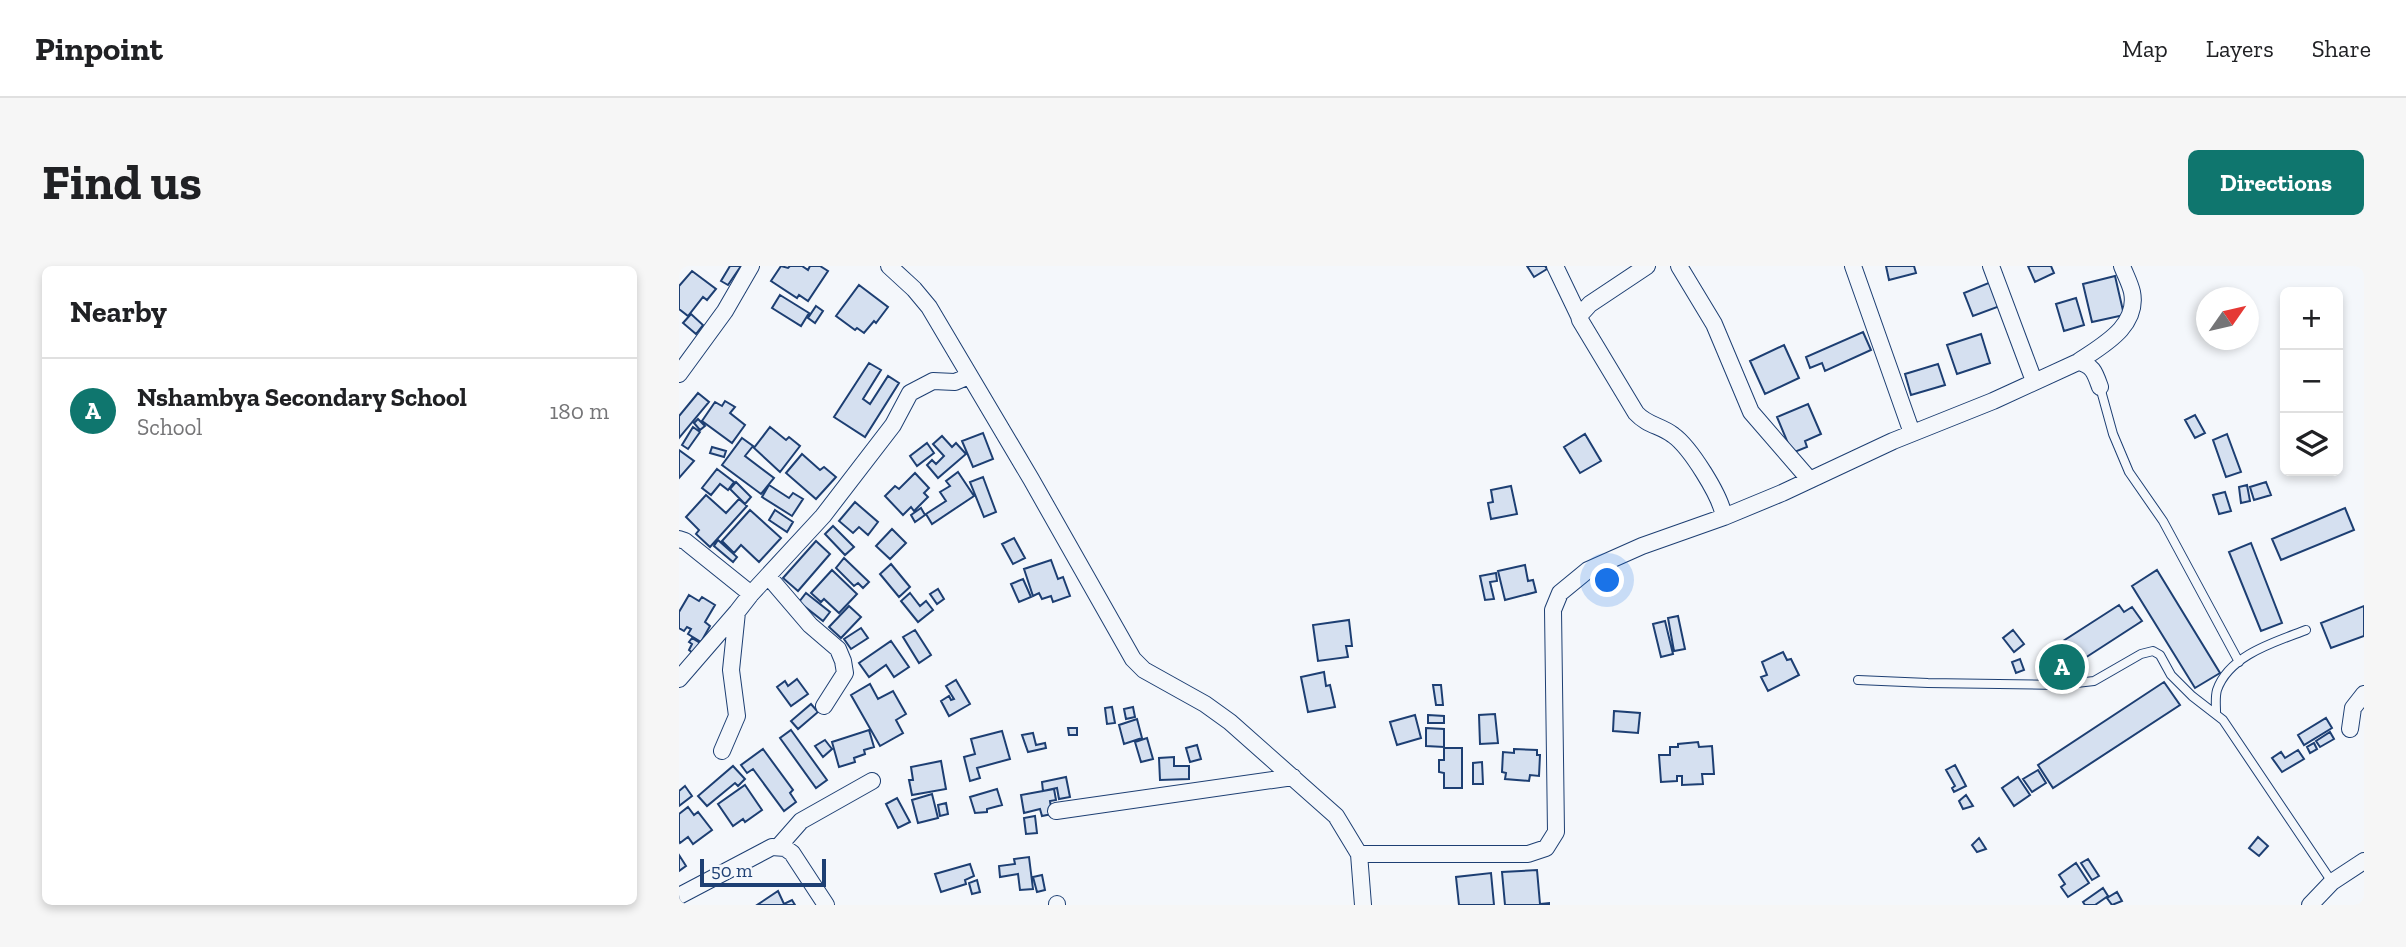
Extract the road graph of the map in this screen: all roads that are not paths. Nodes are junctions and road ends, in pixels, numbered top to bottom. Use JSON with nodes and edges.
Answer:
{"nodes":[{"id":1,"x":751,"y":266,"type":"edge"},
{"id":2,"x":891,"y":266,"type":"edge"},
{"id":3,"x":1555,"y":266,"type":"edge"},
{"id":4,"x":1647,"y":266,"type":"edge"},
{"id":5,"x":1679,"y":266,"type":"edge"},
{"id":6,"x":1853,"y":266,"type":"edge"},
{"id":7,"x":1991,"y":266,"type":"edge"},
{"id":8,"x":2122,"y":266,"type":"edge"},
{"id":9,"x":1579,"y":316,"type":"junction"},
{"id":10,"x":2078,"y":362,"type":"junction"},
{"id":11,"x":679,"y":374,"type":"edge"},
{"id":12,"x":969,"y":376,"type":"junction"},
{"id":13,"x":2034,"y":380,"type":"junction"},
{"id":14,"x":2100,"y":387,"type":"joint"},
{"id":15,"x":1912,"y":433,"type":"junction"},
{"id":16,"x":1809,"y":480,"type":"junction"},
{"id":17,"x":1724,"y":517,"type":"junction"},
{"id":18,"x":679,"y":539,"type":"edge"},
{"id":19,"x":768,"y":576,"type":"junction"},
{"id":20,"x":751,"y":594,"type":"junction"},
{"id":21,"x":737,"y":612,"type":"junction"},
{"id":22,"x":2306,"y":630,"type":"dead end"},
{"id":23,"x":2239,"y":662,"type":"junction"},
{"id":24,"x":679,"y":679,"type":"edge"},
{"id":25,"x":1858,"y":680,"type":"dead end"},
{"id":26,"x":2364,"y":694,"type":"edge"},
{"id":27,"x":824,"y":706,"type":"dead end"},
{"id":28,"x":2216,"y":712,"type":"junction"},
{"id":29,"x":2350,"y":729,"type":"dead end"},
{"id":30,"x":722,"y":751,"type":"dead end"},
{"id":31,"x":1293,"y":777,"type":"junction"},
{"id":32,"x":872,"y":780,"type":"dead end"},
{"id":33,"x":1056,"y":811,"type":"dead end"},
{"id":34,"x":779,"y":846,"type":"junction"},
{"id":35,"x":1359,"y":854,"type":"junction"},
{"id":36,"x":2364,"y":861,"type":"edge"},
{"id":37,"x":2332,"y":883,"type":"junction"},
{"id":38,"x":679,"y":896,"type":"edge"},
{"id":39,"x":827,"y":905,"type":"edge"},
{"id":40,"x":1363,"y":905,"type":"edge"},
{"id":41,"x":2310,"y":905,"type":"edge"}],
"edges":[{"from":1,"to":11,"type":"street"},
{"from":2,"to":12,"type":"street"},
{"from":3,"to":9,"type":"street"},
{"from":4,"to":9,"type":"street"},
{"from":5,"to":16,"type":"street"},
{"from":6,"to":15,"type":"street"},
{"from":7,"to":13,"type":"street"},
{"from":8,"to":10,"type":"street"},
{"from":9,"to":17,"type":"street"},
{"from":10,"to":13,"type":"street"},
{"from":10,"to":14,"type":"street"},
{"from":12,"to":19,"type":"street"},
{"from":12,"to":31,"type":"street"},
{"from":13,"to":15,"type":"street"},
{"from":14,"to":23,"type":"lane"},
{"from":15,"to":16,"type":"street"},
{"from":16,"to":17,"type":"street"},
{"from":17,"to":35,"type":"street"},
{"from":18,"to":20,"type":"street"},
{"from":19,"to":20,"type":"street"},
{"from":19,"to":27,"type":"street"},
{"from":20,"to":21,"type":"street"},
{"from":21,"to":24,"type":"street"},
{"from":21,"to":30,"type":"street"},
{"from":22,"to":23,"type":"lane"},
{"from":23,"to":28,"type":"lane"},
{"from":25,"to":28,"type":"lane"},
{"from":26,"to":29,"type":"street"},
{"from":28,"to":37,"type":"lane"},
{"from":31,"to":33,"type":"street"},
{"from":31,"to":35,"type":"street"},
{"from":32,"to":34,"type":"street"},
{"from":34,"to":38,"type":"street"},
{"from":34,"to":39,"type":"street"},
{"from":35,"to":40,"type":"street"},
{"from":36,"to":37,"type":"street"},
{"from":37,"to":41,"type":"street"}]}
